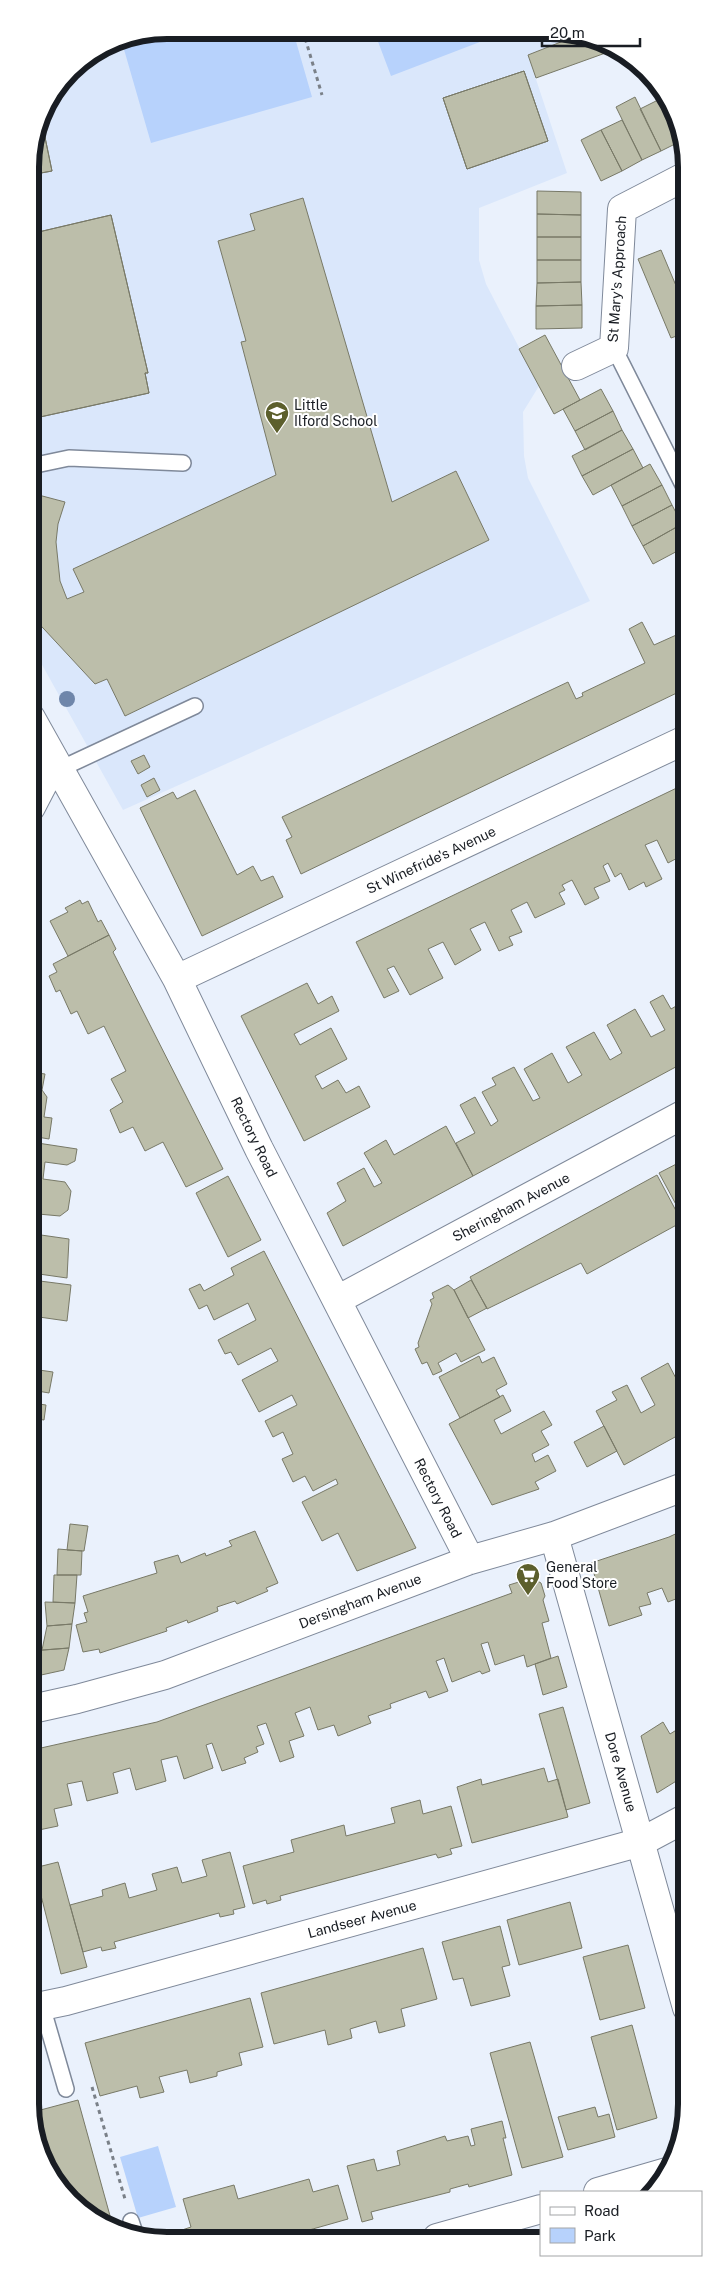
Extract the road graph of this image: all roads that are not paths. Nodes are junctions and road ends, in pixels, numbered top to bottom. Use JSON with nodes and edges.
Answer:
{"nodes":[{"id":1,"x":678,"y":180,"type":"edge"},
{"id":2,"x":614,"y":348,"type":"junction"},
{"id":3,"x":576,"y":366,"type":"dead end"},
{"id":4,"x":183,"y":463,"type":"dead end"},
{"id":5,"x":39,"y":464,"type":"edge"},
{"id":6,"x":678,"y":475,"type":"edge"},
{"id":7,"x":195,"y":706,"type":"dead end"},
{"id":8,"x":39,"y":732,"type":"edge"},
{"id":9,"x":678,"y":743,"type":"edge"},
{"id":10,"x":60,"y":769,"type":"junction"},
{"id":11,"x":39,"y":792,"type":"edge"},
{"id":12,"x":177,"y":980,"type":"junction"},
{"id":13,"x":678,"y":1117,"type":"edge"},
{"id":14,"x":337,"y":1300,"type":"junction"},
{"id":15,"x":678,"y":1489,"type":"edge"},
{"id":16,"x":554,"y":1536,"type":"junction"},
{"id":17,"x":470,"y":1560,"type":"junction"},
{"id":18,"x":39,"y":1707,"type":"edge"},
{"id":19,"x":678,"y":1822,"type":"edge"},
{"id":20,"x":641,"y":1842,"type":"junction"},
{"id":21,"x":678,"y":1976,"type":"edge"},
{"id":22,"x":39,"y":2006,"type":"edge"},
{"id":23,"x":39,"y":2013,"type":"edge"},
{"id":24,"x":66,"y":2089,"type":"dead end"},
{"id":25,"x":657,"y":2175,"type":"edge"},
{"id":26,"x":601,"y":2191,"type":"edge"},
{"id":27,"x":540,"y":2209,"type":"edge"},
{"id":28,"x":132,"y":2221,"type":"road end"},
{"id":29,"x":134,"y":2227,"type":"edge"},
{"id":30,"x":459,"y":2232,"type":"edge"}],
"edges":[{"from":1,"to":2,"type":"street","name":"St Mary's Approach"},
{"from":2,"to":3,"type":"street","name":"St Mary's Approach"},
{"from":2,"to":6,"type":"lane"},
{"from":4,"to":5,"type":"lane"},
{"from":7,"to":10,"type":"lane"},
{"from":8,"to":10,"type":"street","name":"Rectory Road"},
{"from":9,"to":12,"type":"street","name":"St Winefride's Avenue"},
{"from":10,"to":11,"type":"street"},
{"from":10,"to":12,"type":"street","name":"Rectory Road"},
{"from":12,"to":14,"type":"street","name":"Rectory Road"},
{"from":13,"to":14,"type":"street","name":"Sheringham Avenue"},
{"from":14,"to":17,"type":"street","name":"Rectory Road"},
{"from":15,"to":16,"type":"street","name":"Dersingham Avenue"},
{"from":16,"to":17,"type":"street","name":"Dersingham Avenue"},
{"from":16,"to":20,"type":"street","name":"Dore Avenue"},
{"from":17,"to":18,"type":"street","name":"Dersingham Avenue"},
{"from":19,"to":20,"type":"street","name":"Landseer Avenue"},
{"from":20,"to":21,"type":"street","name":"Dore Avenue"},
{"from":20,"to":22,"type":"street","name":"Landseer Avenue"},
{"from":23,"to":24,"type":"lane"},
{"from":25,"to":26,"type":"street"},
{"from":27,"to":30,"type":"street"},
{"from":28,"to":29,"type":"lane"}]}
